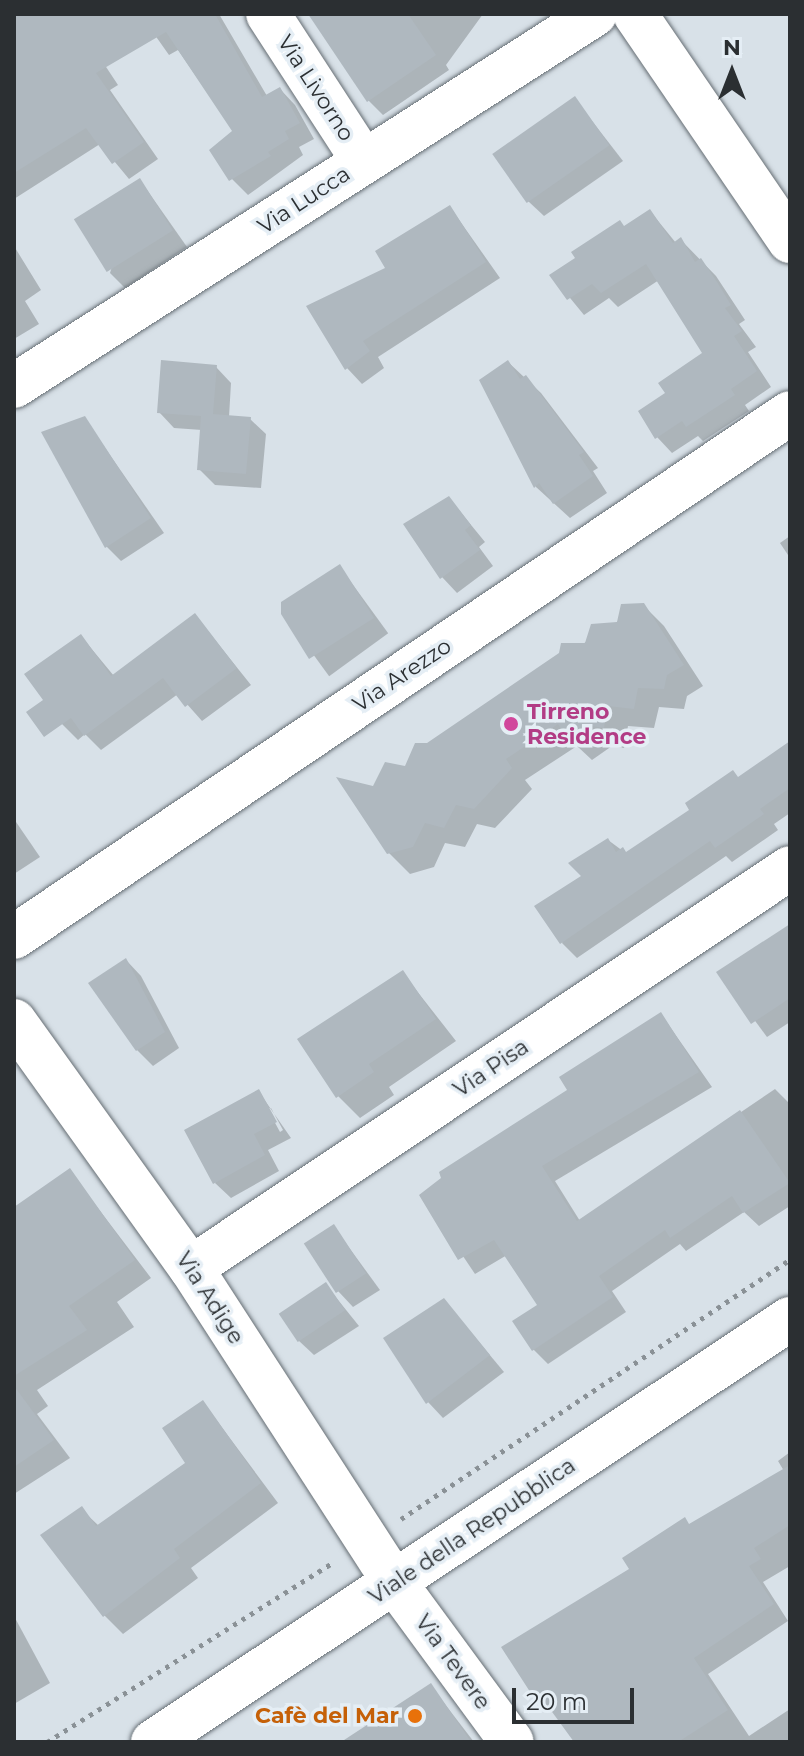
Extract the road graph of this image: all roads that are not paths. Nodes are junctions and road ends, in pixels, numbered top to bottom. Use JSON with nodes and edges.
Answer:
{"nodes":[{"id":1,"x":268,"y":14,"type":"edge"},
{"id":2,"x":595,"y":14,"type":"edge"},
{"id":3,"x":635,"y":14,"type":"edge"},
{"id":4,"x":364,"y":162,"type":"junction"},
{"id":5,"x":790,"y":241,"type":"edge"},
{"id":6,"x":14,"y":386,"type":"edge"},
{"id":7,"x":790,"y":413,"type":"edge"},
{"id":8,"x":790,"y":868,"type":"edge"},
{"id":9,"x":14,"y":937,"type":"edge"},
{"id":10,"x":14,"y":1021,"type":"edge"},
{"id":11,"x":191,"y":1268,"type":"junction"},
{"id":12,"x":790,"y":1319,"type":"edge"},
{"id":13,"x":395,"y":1583,"type":"junction"},
{"id":14,"x":153,"y":1742,"type":"edge"},
{"id":15,"x":512,"y":1742,"type":"edge"}],
"edges":[{"from":1,"to":4,"type":"street","name":"Via Livorno"},
{"from":2,"to":4,"type":"street","name":"Via Lucca"},
{"from":3,"to":5,"type":"street"},
{"from":4,"to":6,"type":"street","name":"Via Lucca"},
{"from":7,"to":9,"type":"street","name":"Via Arezzo"},
{"from":8,"to":11,"type":"street","name":"Via Pisa"},
{"from":10,"to":11,"type":"street","name":"Via Adige"},
{"from":11,"to":13,"type":"street","name":"Via Adige"},
{"from":12,"to":13,"type":"street","name":"Viale della Repubblica"},
{"from":13,"to":14,"type":"street","name":"Viale della Repubblica"},
{"from":13,"to":15,"type":"street","name":"Via Tevere"}]}
